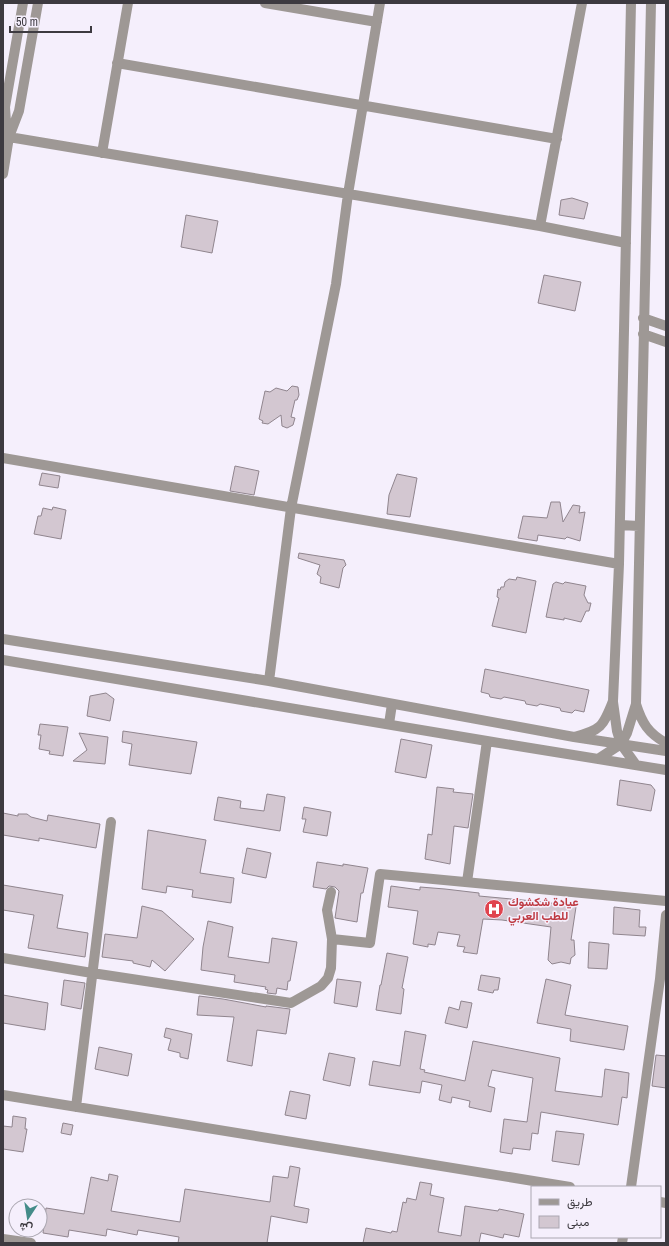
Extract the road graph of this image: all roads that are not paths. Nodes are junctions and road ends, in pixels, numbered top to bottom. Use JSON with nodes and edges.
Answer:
{"nodes":[{"id":1,"x":23,"y":3,"type":"edge"},
{"id":2,"x":38,"y":3,"type":"edge"},
{"id":3,"x":128,"y":3,"type":"edge"},
{"id":4,"x":265,"y":3,"type":"edge"},
{"id":5,"x":380,"y":3,"type":"edge"},
{"id":6,"x":582,"y":3,"type":"edge"},
{"id":7,"x":631,"y":3,"type":"edge"},
{"id":8,"x":650,"y":3,"type":"edge"},
{"id":9,"x":377,"y":22,"type":"junction"},
{"id":10,"x":117,"y":64,"type":"junction"},
{"id":11,"x":363,"y":105,"type":"junction"},
{"id":12,"x":6,"y":137,"type":"edge"},
{"id":13,"x":556,"y":139,"type":"junction"},
{"id":14,"x":102,"y":153,"type":"junction"},
{"id":15,"x":3,"y":174,"type":"edge"},
{"id":16,"x":348,"y":194,"type":"junction"},
{"id":17,"x":540,"y":226,"type":"junction"},
{"id":18,"x":626,"y":243,"type":"junction"},
{"id":19,"x":643,"y":318,"type":"junction"},
{"id":20,"x":666,"y":326,"type":"edge"},
{"id":21,"x":643,"y":334,"type":"junction"},
{"id":22,"x":666,"y":342,"type":"edge"},
{"id":23,"x":3,"y":458,"type":"edge"},
{"id":24,"x":291,"y":508,"type":"junction"},
{"id":25,"x":620,"y":525,"type":"junction"},
{"id":26,"x":639,"y":526,"type":"junction"},
{"id":27,"x":619,"y":564,"type":"junction"},
{"id":28,"x":3,"y":639,"type":"edge"},
{"id":29,"x":3,"y":660,"type":"edge"},
{"id":30,"x":268,"y":681,"type":"junction"},
{"id":31,"x":613,"y":701,"type":"junction"},
{"id":32,"x":392,"y":704,"type":"junction"},
{"id":33,"x":636,"y":704,"type":"junction"},
{"id":34,"x":389,"y":724,"type":"junction"},
{"id":35,"x":574,"y":737,"type":"junction"},
{"id":36,"x":487,"y":741,"type":"junction"},
{"id":37,"x":621,"y":744,"type":"junction"},
{"id":38,"x":666,"y":744,"type":"edge"},
{"id":39,"x":666,"y":751,"type":"edge"},
{"id":40,"x":598,"y":759,"type":"junction"},
{"id":41,"x":636,"y":765,"type":"junction"},
{"id":42,"x":666,"y":770,"type":"edge"},
{"id":43,"x":111,"y":822,"type":"dead end"},
{"id":44,"x":467,"y":882,"type":"junction"},
{"id":45,"x":331,"y":892,"type":"dead end"},
{"id":46,"x":666,"y":901,"type":"edge"},
{"id":47,"x":666,"y":915,"type":"edge"},
{"id":48,"x":332,"y":939,"type":"junction"},
{"id":49,"x":3,"y":958,"type":"edge"},
{"id":50,"x":92,"y":973,"type":"junction"},
{"id":51,"x":3,"y":1095,"type":"edge"},
{"id":52,"x":76,"y":1107,"type":"junction"},
{"id":53,"x":564,"y":1186,"type":"edge"},
{"id":54,"x":631,"y":1186,"type":"edge"},
{"id":55,"x":3,"y":1239,"type":"edge"},
{"id":56,"x":31,"y":1243,"type":"edge"}],
"edges":[{"from":1,"to":12,"type":"street"},
{"from":2,"to":12,"type":"street"},
{"from":3,"to":10,"type":"street"},
{"from":4,"to":9,"type":"street"},
{"from":5,"to":9,"type":"street"},
{"from":6,"to":13,"type":"street"},
{"from":7,"to":18,"type":"street"},
{"from":8,"to":19,"type":"street"},
{"from":9,"to":11,"type":"street"},
{"from":10,"to":11,"type":"street"},
{"from":10,"to":14,"type":"street"},
{"from":11,"to":13,"type":"street"},
{"from":11,"to":16,"type":"street"},
{"from":12,"to":14,"type":"street"},
{"from":12,"to":15,"type":"street"},
{"from":13,"to":17,"type":"street"},
{"from":14,"to":16,"type":"street"},
{"from":16,"to":17,"type":"street"},
{"from":16,"to":24,"type":"street"},
{"from":17,"to":18,"type":"street"},
{"from":18,"to":25,"type":"street"},
{"from":19,"to":20,"type":"street"},
{"from":19,"to":21,"type":"street"},
{"from":21,"to":22,"type":"street"},
{"from":21,"to":26,"type":"street"},
{"from":23,"to":24,"type":"street"},
{"from":24,"to":27,"type":"street"},
{"from":24,"to":30,"type":"street"},
{"from":25,"to":26,"type":"street"},
{"from":25,"to":27,"type":"street"},
{"from":26,"to":33,"type":"street"},
{"from":27,"to":31,"type":"street"},
{"from":28,"to":30,"type":"street"},
{"from":29,"to":34,"type":"street"},
{"from":30,"to":32,"type":"street"},
{"from":31,"to":35,"type":"street"},
{"from":31,"to":37,"type":"street"},
{"from":32,"to":34,"type":"street"},
{"from":32,"to":35,"type":"street"},
{"from":33,"to":37,"type":"street"},
{"from":33,"to":38,"type":"street"},
{"from":34,"to":36,"type":"street"},
{"from":35,"to":37,"type":"street"},
{"from":36,"to":40,"type":"street"},
{"from":36,"to":44,"type":"street"},
{"from":37,"to":39,"type":"street"},
{"from":37,"to":40,"type":"street"},
{"from":37,"to":41,"type":"street"},
{"from":40,"to":41,"type":"street"},
{"from":41,"to":42,"type":"street"},
{"from":43,"to":50,"type":"street"},
{"from":44,"to":46,"type":"street"},
{"from":44,"to":48,"type":"street"},
{"from":45,"to":48,"type":"street"},
{"from":47,"to":54,"type":"street"},
{"from":48,"to":50,"type":"street"},
{"from":49,"to":50,"type":"street"},
{"from":50,"to":52,"type":"street"},
{"from":51,"to":52,"type":"street"},
{"from":52,"to":53,"type":"street"},
{"from":55,"to":56,"type":"street"}]}
